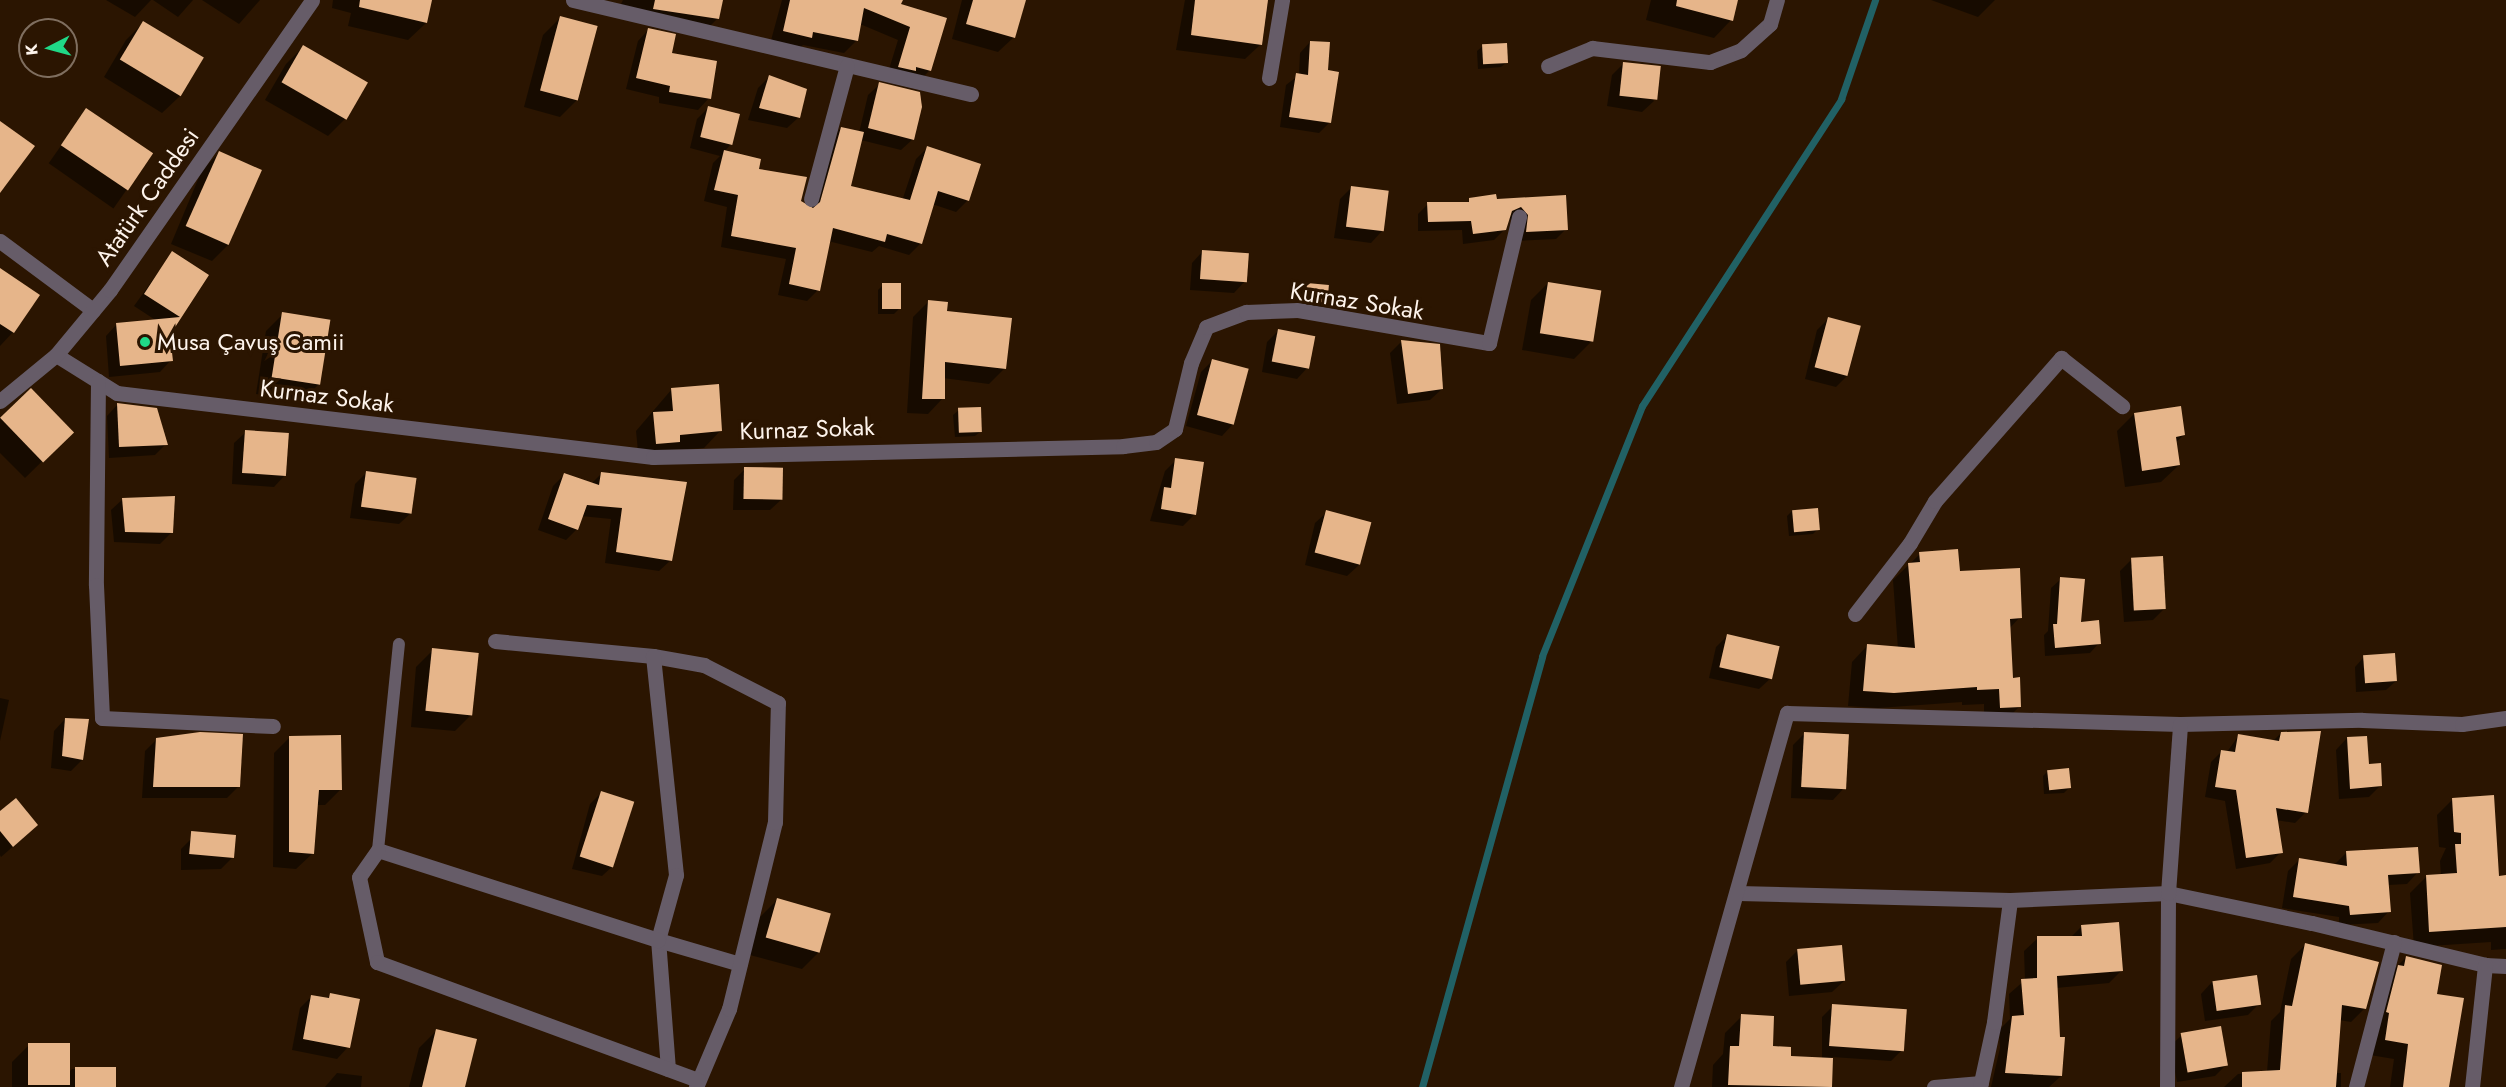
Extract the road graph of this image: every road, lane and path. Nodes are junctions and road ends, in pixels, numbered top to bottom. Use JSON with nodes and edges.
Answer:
{"nodes":[{"id":1,"x":312,"y":0,"type":"edge"},
{"id":2,"x":573,"y":0,"type":"edge"},
{"id":3,"x":1282,"y":0,"type":"edge"},
{"id":4,"x":1777,"y":0,"type":"edge"},
{"id":5,"x":611,"y":4,"type":"edge"},
{"id":6,"x":847,"y":66,"type":"junction"},
{"id":7,"x":1548,"y":66,"type":"dead end"},
{"id":8,"x":1269,"y":78,"type":"dead end"},
{"id":9,"x":971,"y":94,"type":"dead end"},
{"id":10,"x":811,"y":200,"type":"dead end"},
{"id":11,"x":1519,"y":217,"type":"dead end"},
{"id":12,"x":0,"y":241,"type":"edge"},
{"id":13,"x":93,"y":310,"type":"junction"},
{"id":14,"x":56,"y":355,"type":"junction"},
{"id":15,"x":98,"y":381,"type":"junction"},
{"id":16,"x":0,"y":401,"type":"edge"},
{"id":17,"x":2122,"y":406,"type":"dead end"},
{"id":18,"x":1855,"y":614,"type":"dead end"},
{"id":19,"x":495,"y":641,"type":"dead end"},
{"id":20,"x":399,"y":644,"type":"dead end"},
{"id":21,"x":653,"y":656,"type":"junction"},
{"id":22,"x":2506,"y":718,"type":"edge"},
{"id":23,"x":2180,"y":724,"type":"junction"},
{"id":24,"x":273,"y":726,"type":"dead end"},
{"id":25,"x":378,"y":850,"type":"junction"},
{"id":26,"x":1738,"y":893,"type":"junction"},
{"id":27,"x":2168,"y":893,"type":"junction"},
{"id":28,"x":2010,"y":900,"type":"junction"},
{"id":29,"x":658,"y":940,"type":"junction"},
{"id":30,"x":2394,"y":942,"type":"junction"},
{"id":31,"x":740,"y":964,"type":"junction"},
{"id":32,"x":2485,"y":965,"type":"junction"},
{"id":33,"x":2506,"y":966,"type":"edge"},
{"id":34,"x":668,"y":1069,"type":"junction"},
{"id":35,"x":697,"y":1084,"type":"edge"},
{"id":36,"x":1980,"y":1085,"type":"edge"},
{"id":37,"x":1681,"y":1087,"type":"edge"},
{"id":38,"x":1934,"y":1087,"type":"edge"},
{"id":39,"x":2167,"y":1087,"type":"edge"},
{"id":40,"x":2355,"y":1087,"type":"edge"},
{"id":41,"x":2472,"y":1087,"type":"edge"}],
"edges":[{"from":1,"to":13,"type":"street","name":"Atatürk Caddesi"},
{"from":2,"to":5,"type":"street"},
{"from":3,"to":8,"type":"street"},
{"from":4,"to":7,"type":"street"},
{"from":5,"to":6,"type":"street"},
{"from":6,"to":9,"type":"street"},
{"from":6,"to":10,"type":"street"},
{"from":11,"to":15,"type":"street","name":"Kurnaz Sokak"},
{"from":12,"to":13,"type":"street"},
{"from":13,"to":14,"type":"street","name":"Atatürk Caddesi"},
{"from":14,"to":15,"type":"street","name":"Kurnaz Sokak"},
{"from":14,"to":16,"type":"street","name":"Atatürk Caddesi"},
{"from":15,"to":24,"type":"street"},
{"from":17,"to":18,"type":"street"},
{"from":19,"to":21,"type":"street"},
{"from":20,"to":25,"type":"lane"},
{"from":21,"to":29,"type":"street"},
{"from":21,"to":31,"type":"street"},
{"from":22,"to":23,"type":"street"},
{"from":23,"to":26,"type":"street"},
{"from":23,"to":27,"type":"street"},
{"from":25,"to":29,"type":"street"},
{"from":25,"to":34,"type":"street"},
{"from":26,"to":28,"type":"street"},
{"from":26,"to":37,"type":"street"},
{"from":27,"to":28,"type":"street"},
{"from":27,"to":30,"type":"street"},
{"from":27,"to":39,"type":"street"},
{"from":28,"to":36,"type":"street"},
{"from":29,"to":31,"type":"street"},
{"from":29,"to":34,"type":"street"},
{"from":30,"to":32,"type":"street"},
{"from":30,"to":40,"type":"street"},
{"from":31,"to":35,"type":"street"},
{"from":32,"to":33,"type":"street"},
{"from":32,"to":41,"type":"street"},
{"from":34,"to":35,"type":"street"},
{"from":36,"to":38,"type":"street"}]}
